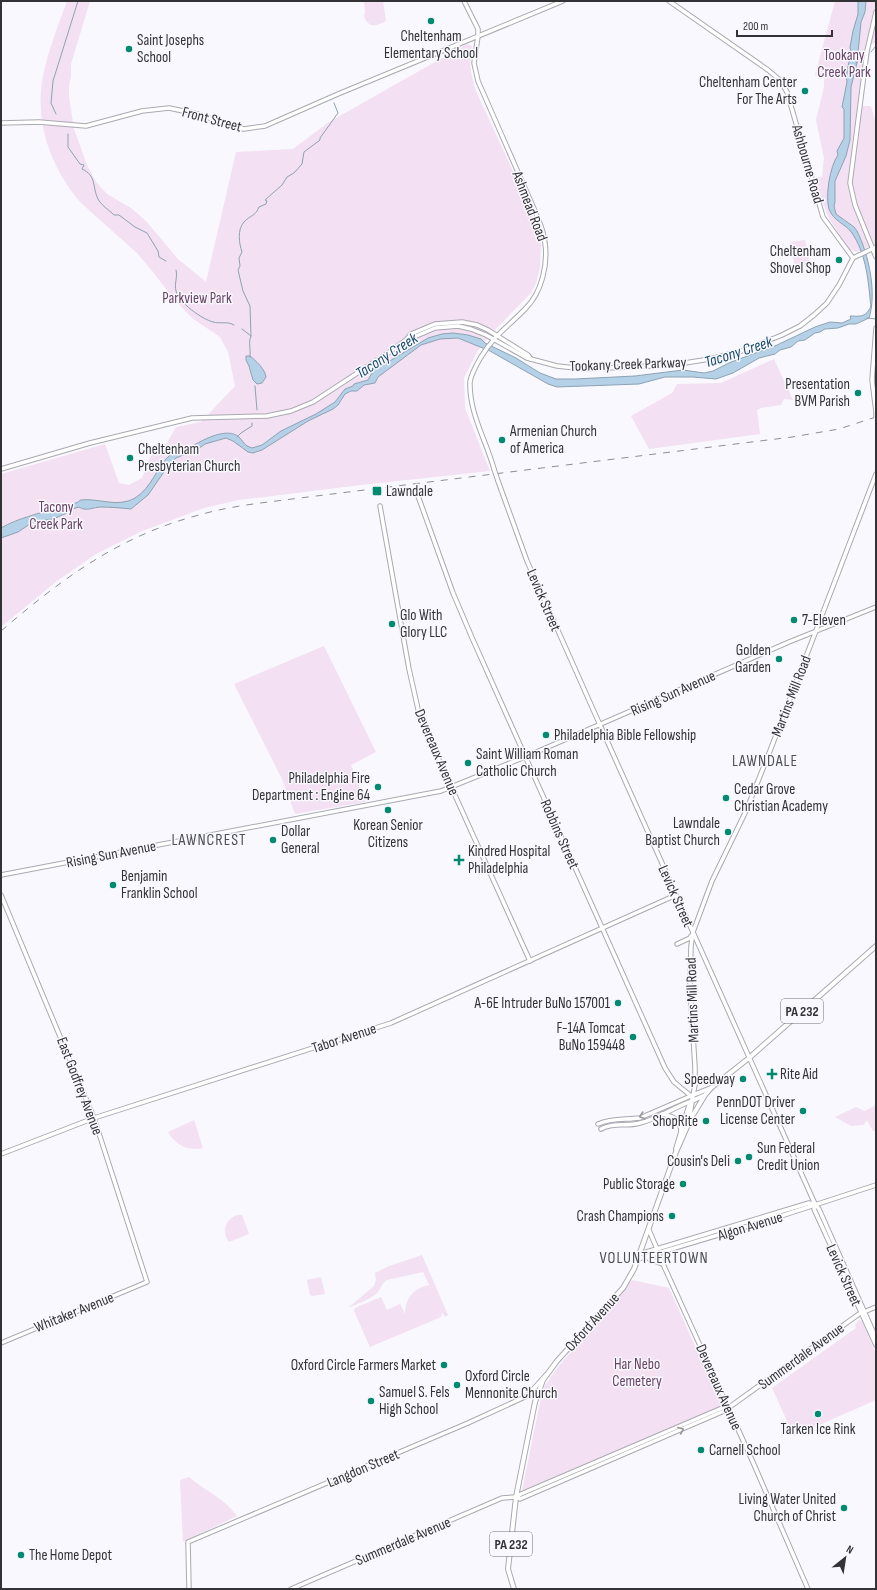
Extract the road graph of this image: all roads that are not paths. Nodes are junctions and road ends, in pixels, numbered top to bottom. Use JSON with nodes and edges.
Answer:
{"nodes":[{"id":1,"x":464,"y":1,"type":"edge"},
{"id":2,"x":564,"y":1,"type":"edge"},
{"id":3,"x":669,"y":1,"type":"edge"},
{"id":4,"x":876,"y":12,"type":"edge"},
{"id":5,"x":478,"y":36,"type":"junction"},
{"id":6,"x":1,"y":123,"type":"edge"},
{"id":7,"x":874,"y":248,"type":"edge"},
{"id":8,"x":876,"y":257,"type":"edge"},
{"id":9,"x":853,"y":258,"type":"junction"},
{"id":10,"x":876,"y":328,"type":"edge"},
{"id":11,"x":496,"y":335,"type":"junction"},
{"id":12,"x":406,"y":340,"type":"junction"},
{"id":13,"x":491,"y":341,"type":"junction"},
{"id":14,"x":531,"y":358,"type":"junction"},
{"id":15,"x":876,"y":412,"type":"edge"},
{"id":16,"x":876,"y":418,"type":"edge"},
{"id":17,"x":1,"y":469,"type":"edge"},
{"id":18,"x":876,"y":474,"type":"edge"},
{"id":19,"x":496,"y":475,"type":"joint"},
{"id":20,"x":418,"y":496,"type":"dead end"},
{"id":21,"x":380,"y":506,"type":"dead end"},
{"id":22,"x":876,"y":607,"type":"edge"},
{"id":23,"x":816,"y":632,"type":"junction"},
{"id":24,"x":600,"y":724,"type":"junction"},
{"id":25,"x":525,"y":757,"type":"junction"},
{"id":26,"x":452,"y":788,"type":"junction"},
{"id":27,"x":1,"y":875,"type":"edge"},
{"id":28,"x":1,"y":895,"type":"edge"},
{"id":29,"x":676,"y":895,"type":"junction"},
{"id":30,"x":603,"y":929,"type":"junction"},
{"id":31,"x":693,"y":932,"type":"junction"},
{"id":32,"x":677,"y":944,"type":"dead end"},
{"id":33,"x":876,"y":946,"type":"edge"},
{"id":34,"x":530,"y":961,"type":"junction"},
{"id":35,"x":749,"y":1058,"type":"junction"},
{"id":36,"x":711,"y":1088,"type":"junction"},
{"id":37,"x":692,"y":1095,"type":"junction"},
{"id":38,"x":704,"y":1096,"type":"junction"},
{"id":39,"x":692,"y":1101,"type":"junction"},
{"id":40,"x":661,"y":1114,"type":"junction"},
{"id":41,"x":94,"y":1118,"type":"junction"},
{"id":42,"x":598,"y":1124,"type":"dead end"},
{"id":43,"x":686,"y":1128,"type":"junction"},
{"id":44,"x":601,"y":1129,"type":"dead end"},
{"id":45,"x":681,"y":1133,"type":"junction"},
{"id":46,"x":676,"y":1152,"type":"junction"},
{"id":47,"x":1,"y":1154,"type":"edge"},
{"id":48,"x":876,"y":1185,"type":"edge"},
{"id":49,"x":815,"y":1204,"type":"junction"},
{"id":50,"x":649,"y":1230,"type":"junction"},
{"id":51,"x":657,"y":1249,"type":"junction"},
{"id":52,"x":640,"y":1254,"type":"junction"},
{"id":53,"x":658,"y":1254,"type":"junction"},
{"id":54,"x":644,"y":1257,"type":"junction"},
{"id":55,"x":638,"y":1259,"type":"junction"},
{"id":56,"x":662,"y":1264,"type":"junction"},
{"id":57,"x":147,"y":1282,"type":"joint"},
{"id":58,"x":876,"y":1307,"type":"edge"},
{"id":59,"x":863,"y":1312,"type":"junction"},
{"id":60,"x":876,"y":1338,"type":"edge"},
{"id":61,"x":1,"y":1343,"type":"edge"},
{"id":62,"x":876,"y":1345,"type":"edge"},
{"id":63,"x":548,"y":1373,"type":"junction"},
{"id":64,"x":537,"y":1394,"type":"junction"},
{"id":65,"x":526,"y":1396,"type":"junction"},
{"id":66,"x":728,"y":1408,"type":"junction"},
{"id":67,"x":516,"y":1497,"type":"junction"},
{"id":68,"x":189,"y":1589,"type":"edge"},
{"id":69,"x":291,"y":1589,"type":"edge"},
{"id":70,"x":514,"y":1589,"type":"edge"},
{"id":71,"x":808,"y":1589,"type":"edge"}],
"edges":[{"from":1,"to":5,"type":"street"},
{"from":2,"to":5,"type":"street"},
{"from":3,"to":9,"type":"street","name":"Ashbourne Road"},
{"from":4,"to":7,"type":"street"},
{"from":5,"to":6,"type":"street","name":"Front Street"},
{"from":5,"to":11,"type":"street","name":"Ashmead Road"},
{"from":7,"to":8,"type":"street"},
{"from":7,"to":9,"type":"street"},
{"from":9,"to":14,"type":"street","name":"Tookany Creek Parkway"},
{"from":10,"to":15,"type":"street"},
{"from":11,"to":12,"type":"street","name":"Tookany Creek Parkway"},
{"from":11,"to":13,"type":"street","name":"Ashmead Road"},
{"from":11,"to":14,"type":"street","name":"Tookany Creek Parkway"},
{"from":12,"to":13,"type":"street","name":"Tookany Creek Parkway"},
{"from":12,"to":17,"type":"street","name":"Tookany Creek Parkway"},
{"from":13,"to":14,"type":"street","name":"Tookany Creek Parkway"},
{"from":13,"to":19,"type":"street","name":"Ashmead Road","bridge":true},
{"from":15,"to":16,"type":"street","bridge":true},
{"from":18,"to":23,"type":"street","name":"Martins Mill Road"},
{"from":19,"to":24,"type":"street","name":"Levick Street","bridge":true},
{"from":20,"to":25,"type":"street","name":"Robbins Street"},
{"from":21,"to":26,"type":"street","name":"Devereaux Avenue"},
{"from":22,"to":23,"type":"street","name":"Rising Sun Avenue"},
{"from":23,"to":24,"type":"street","name":"Rising Sun Avenue"},
{"from":23,"to":31,"type":"street","name":"Martins Mill Road"},
{"from":24,"to":25,"type":"street","name":"Rising Sun Avenue"},
{"from":24,"to":29,"type":"street","name":"Levick Street"},
{"from":25,"to":26,"type":"street","name":"Rising Sun Avenue"},
{"from":25,"to":30,"type":"street","name":"Robbins Street"},
{"from":26,"to":27,"type":"street","name":"Rising Sun Avenue"},
{"from":26,"to":34,"type":"street","name":"Devereaux Avenue"},
{"from":28,"to":41,"type":"street","name":"East Godfrey Avenue"},
{"from":29,"to":30,"type":"street","name":"Tabor Avenue"},
{"from":29,"to":31,"type":"street","name":"Levick Street"},
{"from":30,"to":34,"type":"street","name":"Tabor Avenue"},
{"from":30,"to":37,"type":"street","name":"Robbins Street"},
{"from":31,"to":32,"type":"street"},
{"from":31,"to":35,"type":"street","name":"Levick Street"},
{"from":31,"to":37,"type":"street","name":"Martins Mill Road"},
{"from":33,"to":35,"type":"main road","name":"Oxford Avenue","number":"PA 232"},
{"from":34,"to":41,"type":"street","name":"Tabor Avenue"},
{"from":35,"to":36,"type":"main road","name":"Oxford Avenue","number":"PA 232"},
{"from":35,"to":49,"type":"street","name":"Levick Street"},
{"from":36,"to":37,"type":"main road","name":"Oxford Avenue","number":"PA 232"},
{"from":36,"to":38,"type":"main road","name":"Oxford Avenue","number":"PA 232"},
{"from":37,"to":39,"type":"main road","name":"Martins Mill Road"},
{"from":37,"to":42,"type":"street","one_way":true},
{"from":38,"to":39,"type":"main road","name":"Oxford Avenue"},
{"from":38,"to":43,"type":"main road","name":"Oxford Avenue","number":"PA 232"},
{"from":39,"to":40,"type":"street"},
{"from":39,"to":43,"type":"main road","name":"Martins Mill Road"},
{"from":39,"to":45,"type":"main road","name":"Oxford Avenue","number":"PA 232"},
{"from":40,"to":44,"type":"street"},
{"from":40,"to":45,"type":"street"},
{"from":41,"to":47,"type":"street","name":"Tabor Avenue"},
{"from":41,"to":57,"type":"street","name":"East Godfrey Avenue"},
{"from":43,"to":46,"type":"main road","name":"Oxford Avenue","number":"PA 232"},
{"from":45,"to":46,"type":"main road","name":"Oxford Avenue","number":"PA 232"},
{"from":46,"to":50,"type":"main road","name":"Oxford Avenue","number":"PA 232"},
{"from":48,"to":49,"type":"street","name":"Algon Avenue"},
{"from":49,"to":51,"type":"street","name":"Algon Avenue"},
{"from":49,"to":53,"type":"street","name":"Algon Avenue"},
{"from":49,"to":59,"type":"street","name":"Levick Street"},
{"from":50,"to":51,"type":"street","name":"Devereaux Avenue"},
{"from":50,"to":52,"type":"main road","name":"Oxford Avenue","number":"PA 232"},
{"from":51,"to":52,"type":"street","name":"Algon Avenue"},
{"from":51,"to":53,"type":"street","name":"Devereaux Avenue"},
{"from":52,"to":55,"type":"main road","name":"Oxford Avenue","number":"PA 232"},
{"from":53,"to":54,"type":"street","name":"Algon Avenue"},
{"from":53,"to":56,"type":"street","name":"Devereaux Avenue"},
{"from":54,"to":55,"type":"street","name":"Algon Avenue"},
{"from":54,"to":56,"type":"street"},
{"from":55,"to":63,"type":"main road","name":"Oxford Avenue","number":"PA 232"},
{"from":56,"to":66,"type":"street","name":"Devereaux Avenue"},
{"from":57,"to":61,"type":"street","name":"Whitaker Avenue"},
{"from":58,"to":59,"type":"street","name":"Summerdale Avenue"},
{"from":59,"to":60,"type":"street","name":"Levick Street"},
{"from":59,"to":62,"type":"street","name":"Levick Street"},
{"from":59,"to":66,"type":"street","name":"Summerdale Avenue"},
{"from":63,"to":64,"type":"main road","name":"Oxford Avenue","number":"PA 232"},
{"from":63,"to":65,"type":"street"},
{"from":64,"to":65,"type":"street","name":"Langdon Street"},
{"from":64,"to":67,"type":"main road","name":"Oxford Avenue","number":"PA 232"},
{"from":65,"to":68,"type":"street","name":"Langdon Street"},
{"from":66,"to":67,"type":"street","name":"Summerdale Avenue"},
{"from":66,"to":71,"type":"street","name":"Devereaux Avenue"},
{"from":67,"to":69,"type":"street","name":"Summerdale Avenue"},
{"from":67,"to":70,"type":"main road","name":"Oxford Avenue","number":"PA 232"}]}
